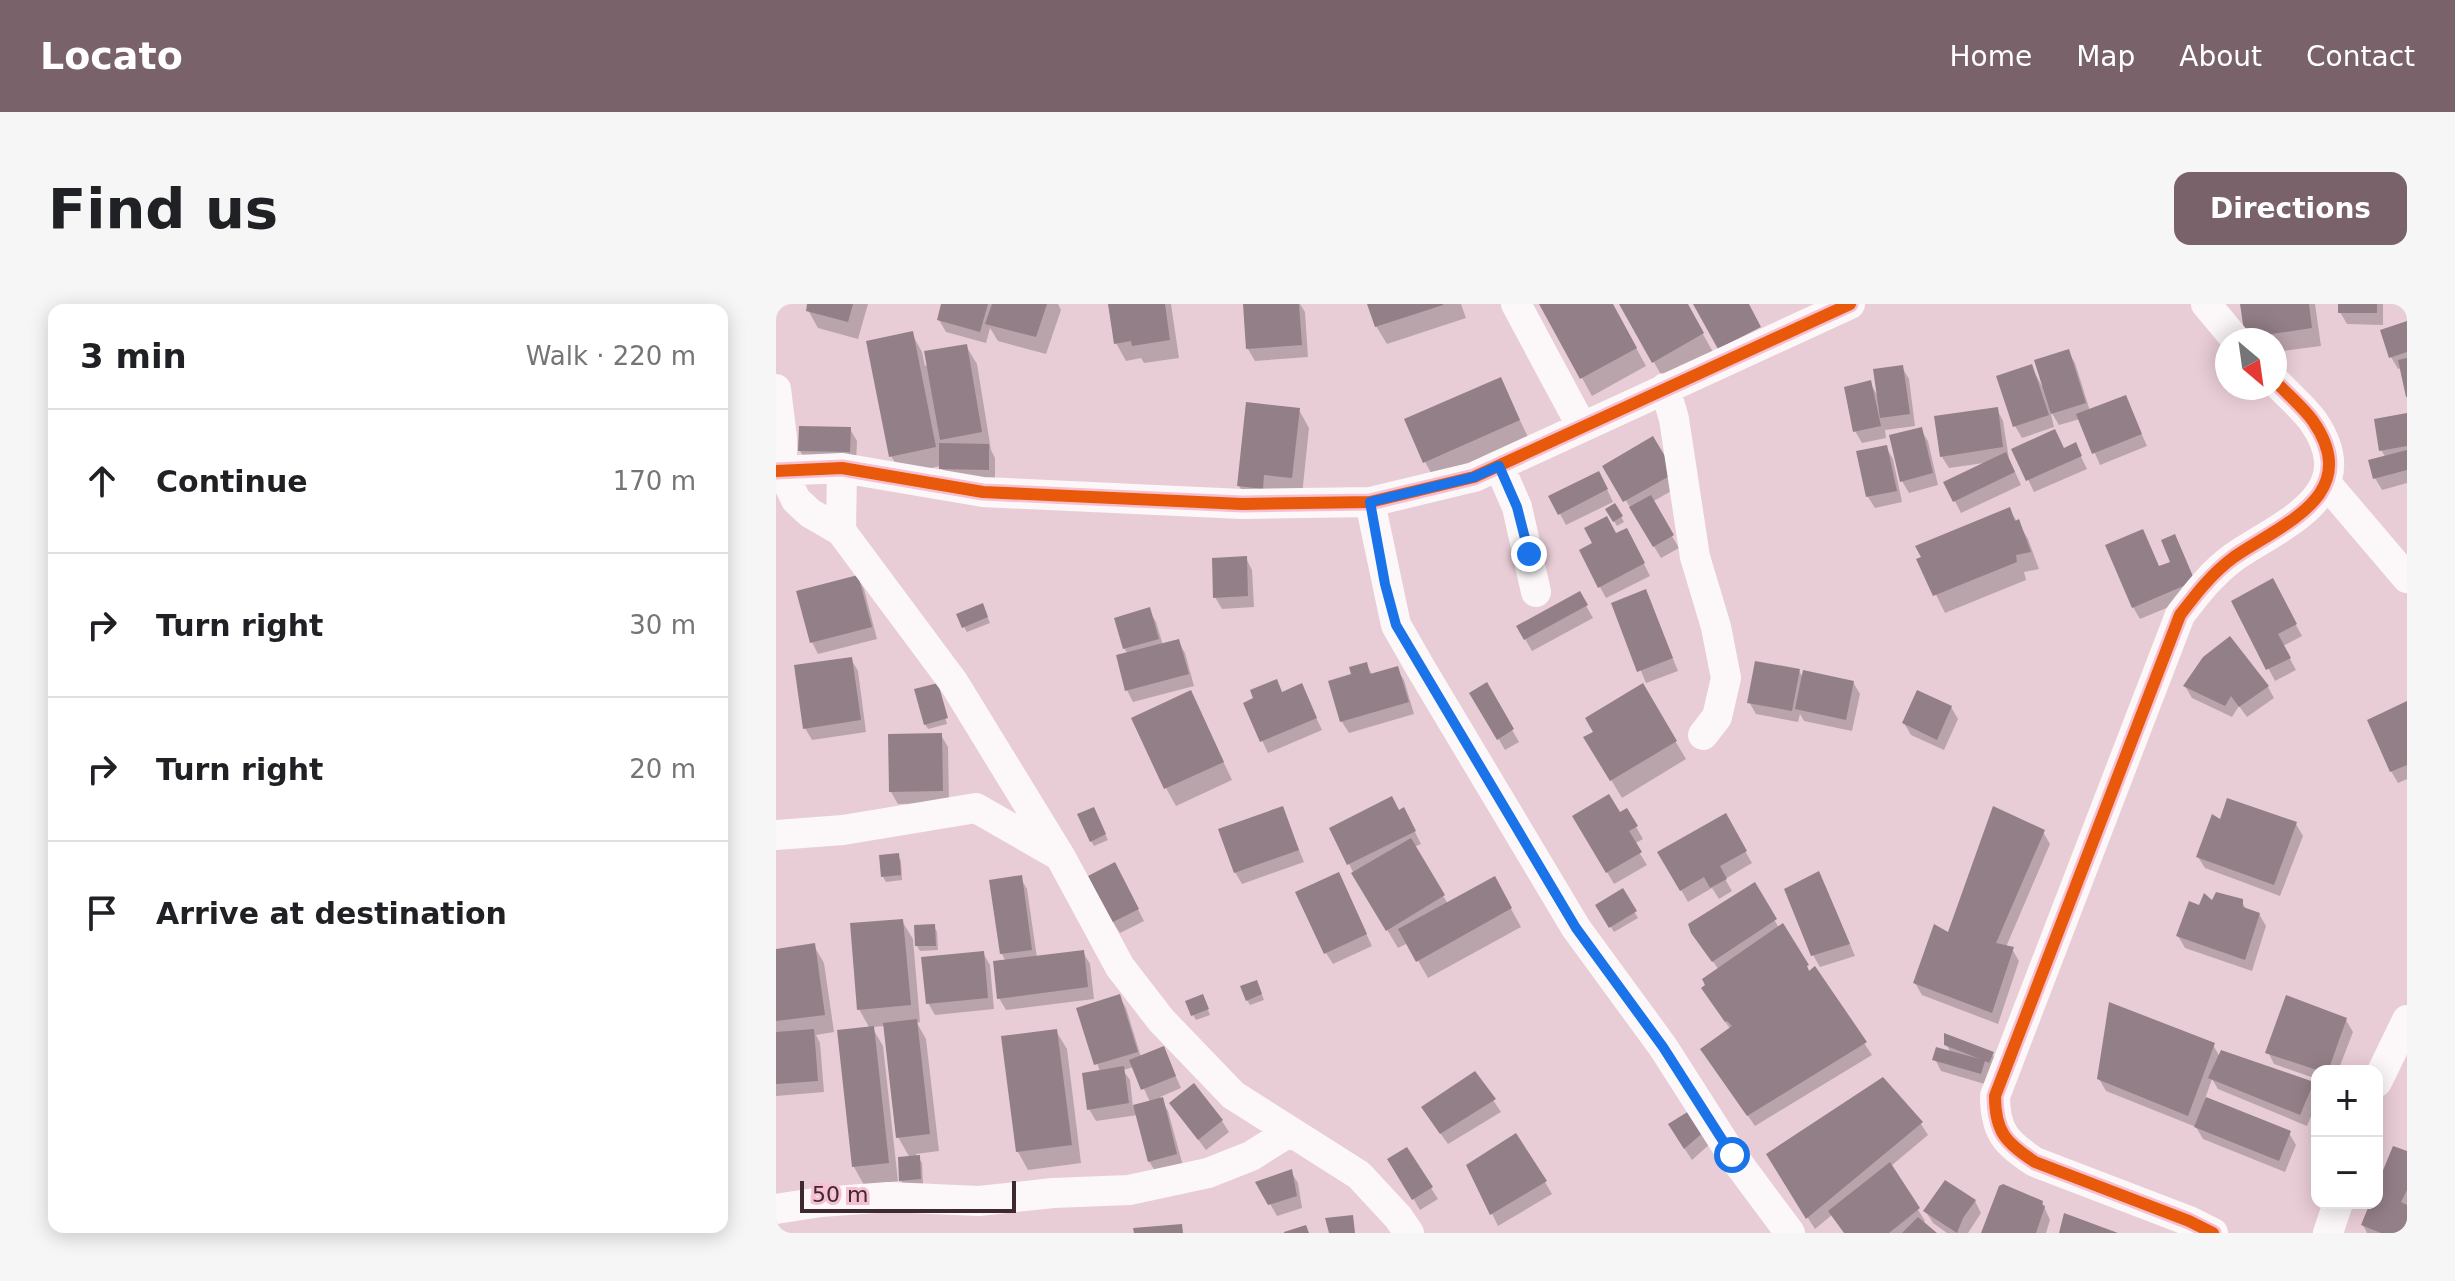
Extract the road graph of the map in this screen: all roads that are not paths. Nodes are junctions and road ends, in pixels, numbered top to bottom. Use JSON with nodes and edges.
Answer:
{"nodes":[{"id":1,"x":1516,"y":304,"type":"edge"},
{"id":2,"x":1850,"y":304,"type":"edge"},
{"id":3,"x":2206,"y":304,"type":"edge"},
{"id":4,"x":2226,"y":328,"type":"edge"},
{"id":5,"x":1665,"y":388,"type":"junction"},
{"id":6,"x":776,"y":389,"type":"edge"},
{"id":7,"x":2287,"y":394,"type":"edge"},
{"id":8,"x":1582,"y":427,"type":"junction"},
{"id":9,"x":1499,"y":466,"type":"junction"},
{"id":10,"x":842,"y":468,"type":"junction"},
{"id":11,"x":779,"y":471,"type":"edge"},
{"id":12,"x":2326,"y":483,"type":"junction"},
{"id":13,"x":1370,"y":502,"type":"junction"},
{"id":14,"x":841,"y":531,"type":"junction"},
{"id":15,"x":2407,"y":578,"type":"edge"},
{"id":16,"x":1536,"y":592,"type":"dead end"},
{"id":17,"x":1703,"y":735,"type":"dead end"},
{"id":18,"x":776,"y":835,"type":"edge"},
{"id":19,"x":1060,"y":856,"type":"junction"},
{"id":20,"x":2407,"y":1020,"type":"edge"},
{"id":21,"x":2383,"y":1070,"type":"edge"},
{"id":22,"x":1289,"y":1132,"type":"junction"},
{"id":23,"x":776,"y":1209,"type":"edge"},
{"id":24,"x":2336,"y":1209,"type":"edge"},
{"id":25,"x":1409,"y":1233,"type":"edge"},
{"id":26,"x":1790,"y":1233,"type":"edge"},
{"id":27,"x":2213,"y":1233,"type":"edge"},
{"id":28,"x":2328,"y":1233,"type":"edge"}],
"edges":[{"from":1,"to":8,"type":"street"},
{"from":2,"to":5,"type":"street"},
{"from":3,"to":4,"type":"street"},
{"from":5,"to":8,"type":"street"},
{"from":5,"to":17,"type":"street"},
{"from":6,"to":11,"type":"street"},
{"from":7,"to":12,"type":"street"},
{"from":8,"to":9,"type":"street"},
{"from":9,"to":13,"type":"street"},
{"from":9,"to":16,"type":"street"},
{"from":10,"to":11,"type":"street"},
{"from":10,"to":13,"type":"street"},
{"from":10,"to":14,"type":"street"},
{"from":11,"to":14,"type":"street"},
{"from":12,"to":15,"type":"street"},
{"from":12,"to":27,"type":"street"},
{"from":13,"to":26,"type":"street"},
{"from":14,"to":19,"type":"street"},
{"from":18,"to":19,"type":"street"},
{"from":19,"to":22,"type":"street"},
{"from":20,"to":21,"type":"street"},
{"from":22,"to":23,"type":"street"},
{"from":22,"to":25,"type":"street"},
{"from":24,"to":28,"type":"street"}]}
